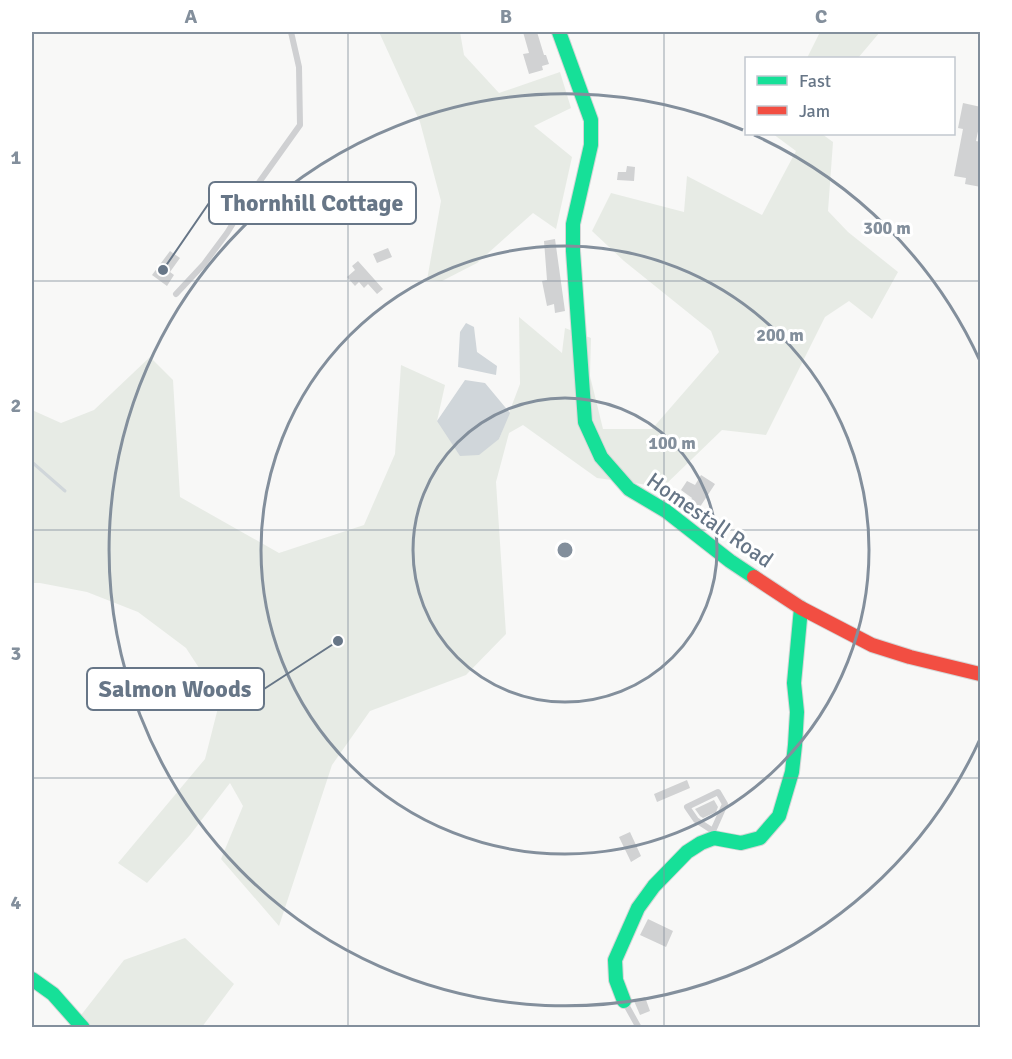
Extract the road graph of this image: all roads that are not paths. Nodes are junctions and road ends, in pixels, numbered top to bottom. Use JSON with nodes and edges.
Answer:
{"nodes":[{"id":1,"x":291,"y":32,"type":"edge"},
{"id":2,"x":559,"y":32,"type":"edge"},
{"id":3,"x":176,"y":294,"type":"dead end"},
{"id":4,"x":801,"y":608,"type":"junction"},
{"id":5,"x":981,"y":674,"type":"edge"},
{"id":6,"x":713,"y":834,"type":"junction"},
{"id":7,"x":32,"y":979,"type":"edge"},
{"id":8,"x":624,"y":1001,"type":"joint"},
{"id":9,"x":82,"y":1028,"type":"edge"},
{"id":10,"x":639,"y":1028,"type":"edge"}],
"edges":[{"from":1,"to":3,"type":"lane"},
{"from":2,"to":4,"type":"street","name":"Homestall Road"},
{"from":4,"to":5,"type":"street","name":"Homestall Road"},
{"from":4,"to":6,"type":"street"},
{"from":6,"to":6,"type":"lane"},
{"from":6,"to":8,"type":"street"},
{"from":7,"to":9,"type":"street"},
{"from":8,"to":10,"type":"lane"}]}
